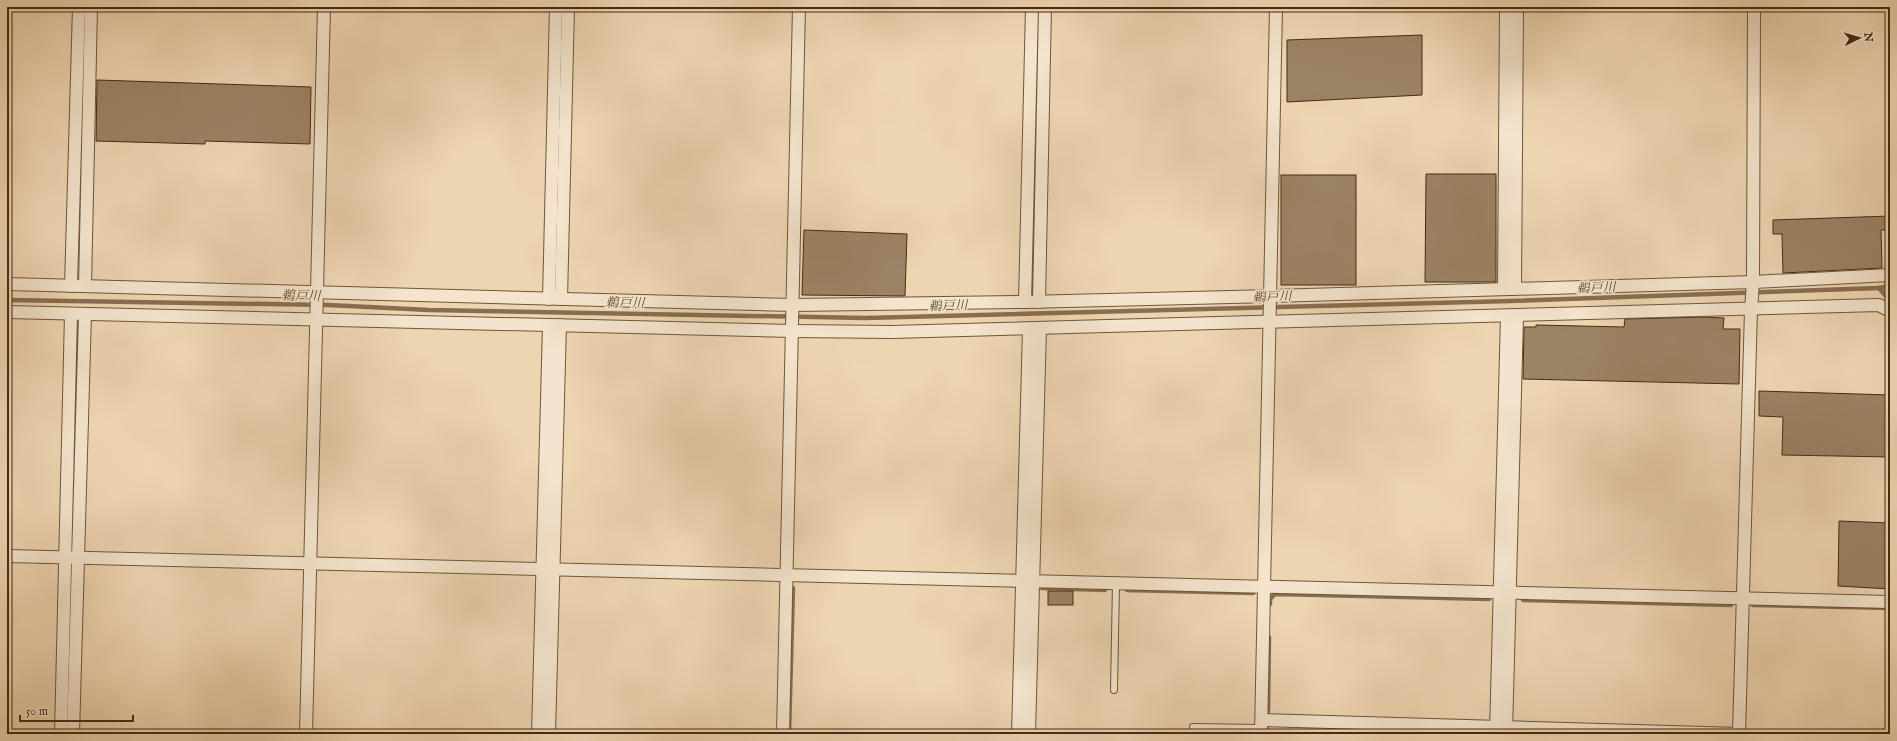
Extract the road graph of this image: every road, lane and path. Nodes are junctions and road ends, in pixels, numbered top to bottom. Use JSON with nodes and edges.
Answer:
{"nodes":[{"id":1,"x":79,"y":7,"type":"edge"},
{"id":2,"x":91,"y":7,"type":"edge"},
{"id":3,"x":324,"y":7,"type":"edge"},
{"id":4,"x":556,"y":7,"type":"edge"},
{"id":5,"x":568,"y":7,"type":"edge"},
{"id":6,"x":799,"y":7,"type":"edge"},
{"id":7,"x":1032,"y":7,"type":"edge"},
{"id":8,"x":1045,"y":7,"type":"edge"},
{"id":9,"x":1276,"y":7,"type":"edge"},
{"id":10,"x":1506,"y":7,"type":"edge"},
{"id":11,"x":1517,"y":7,"type":"edge"},
{"id":12,"x":1754,"y":7,"type":"edge"},
{"id":13,"x":1890,"y":274,"type":"edge"},
{"id":14,"x":7,"y":284,"type":"edge"},
{"id":15,"x":1753,"y":284,"type":"junction"},
{"id":16,"x":71,"y":286,"type":"junction"},
{"id":17,"x":84,"y":286,"type":"junction"},
{"id":18,"x":1510,"y":289,"type":"junction"},
{"id":19,"x":317,"y":295,"type":"junction"},
{"id":20,"x":1272,"y":298,"type":"junction"},
{"id":21,"x":549,"y":299,"type":"junction"},
{"id":22,"x":561,"y":299,"type":"junction"},
{"id":23,"x":1025,"y":302,"type":"junction"},
{"id":24,"x":1039,"y":302,"type":"junction"},
{"id":25,"x":1886,"y":306,"type":"edge"},
{"id":26,"x":793,"y":307,"type":"junction"},
{"id":27,"x":1751,"y":307,"type":"junction"},
{"id":28,"x":7,"y":312,"type":"edge"},
{"id":29,"x":71,"y":314,"type":"junction"},
{"id":30,"x":85,"y":314,"type":"junction"},
{"id":31,"x":1512,"y":316,"type":"junction"},
{"id":32,"x":316,"y":317,"type":"junction"},
{"id":33,"x":1271,"y":320,"type":"junction"},
{"id":34,"x":554,"y":325,"type":"junction"},
{"id":35,"x":793,"y":329,"type":"junction"},
{"id":36,"x":1034,"y":329,"type":"junction"},
{"id":37,"x":7,"y":556,"type":"edge"},
{"id":38,"x":65,"y":557,"type":"junction"},
{"id":39,"x":78,"y":558,"type":"junction"},
{"id":40,"x":311,"y":563,"type":"junction"},
{"id":41,"x":548,"y":569,"type":"junction"},
{"id":42,"x":787,"y":575,"type":"junction"},
{"id":43,"x":1028,"y":581,"type":"junction"},
{"id":44,"x":1116,"y":583,"type":"junction"},
{"id":45,"x":1265,"y":586,"type":"junction"},
{"id":46,"x":1505,"y":593,"type":"junction"},
{"id":47,"x":1742,"y":599,"type":"junction"},
{"id":48,"x":1890,"y":602,"type":"edge"},
{"id":49,"x":1114,"y":690,"type":"dead end"},
{"id":50,"x":1193,"y":727,"type":"dead end"},
{"id":51,"x":1261,"y":727,"type":"edge"},
{"id":52,"x":1501,"y":730,"type":"edge"},
{"id":53,"x":61,"y":734,"type":"edge"},
{"id":54,"x":73,"y":734,"type":"edge"},
{"id":55,"x":306,"y":734,"type":"edge"},
{"id":56,"x":538,"y":734,"type":"edge"},
{"id":57,"x":550,"y":734,"type":"edge"},
{"id":58,"x":783,"y":734,"type":"edge"},
{"id":59,"x":1018,"y":734,"type":"edge"},
{"id":60,"x":1029,"y":734,"type":"edge"},
{"id":61,"x":1739,"y":734,"type":"edge"}],
"edges":[{"from":1,"to":16,"type":"street"},
{"from":2,"to":17,"type":"street"},
{"from":3,"to":19,"type":"street"},
{"from":4,"to":21,"type":"street"},
{"from":5,"to":22,"type":"street"},
{"from":6,"to":26,"type":"street"},
{"from":7,"to":23,"type":"street"},
{"from":8,"to":24,"type":"street"},
{"from":9,"to":20,"type":"street"},
{"from":10,"to":18,"type":"street"},
{"from":11,"to":18,"type":"street"},
{"from":12,"to":15,"type":"street"},
{"from":13,"to":15,"type":"street"},
{"from":14,"to":16,"type":"street"},
{"from":15,"to":18,"type":"street"},
{"from":15,"to":27,"type":"street"},
{"from":16,"to":17,"type":"street"},
{"from":17,"to":19,"type":"street"},
{"from":18,"to":20,"type":"street"},
{"from":19,"to":21,"type":"street"},
{"from":19,"to":32,"type":"street"},
{"from":20,"to":24,"type":"street"},
{"from":20,"to":33,"type":"street"},
{"from":21,"to":22,"type":"street"},
{"from":22,"to":26,"type":"street"},
{"from":23,"to":24,"type":"street"},
{"from":23,"to":26,"type":"street"},
{"from":25,"to":27,"type":"street"},
{"from":26,"to":35,"type":"street"},
{"from":27,"to":31,"type":"street"},
{"from":27,"to":47,"type":"street"},
{"from":28,"to":29,"type":"street"},
{"from":29,"to":30,"type":"street"},
{"from":29,"to":38,"type":"street"},
{"from":30,"to":32,"type":"street"},
{"from":30,"to":39,"type":"street"},
{"from":31,"to":33,"type":"street"},
{"from":31,"to":46,"type":"street"},
{"from":32,"to":34,"type":"street"},
{"from":32,"to":40,"type":"street"},
{"from":33,"to":36,"type":"street"},
{"from":33,"to":45,"type":"street"},
{"from":34,"to":35,"type":"street"},
{"from":34,"to":41,"type":"street"},
{"from":35,"to":36,"type":"street"},
{"from":35,"to":42,"type":"street"},
{"from":36,"to":43,"type":"street"},
{"from":37,"to":38,"type":"street"},
{"from":38,"to":39,"type":"street"},
{"from":38,"to":53,"type":"street"},
{"from":39,"to":40,"type":"street"},
{"from":39,"to":54,"type":"street"},
{"from":40,"to":41,"type":"street"},
{"from":40,"to":55,"type":"street"},
{"from":41,"to":42,"type":"street"},
{"from":41,"to":56,"type":"street"},
{"from":41,"to":57,"type":"street"},
{"from":42,"to":43,"type":"street"},
{"from":42,"to":58,"type":"street"},
{"from":43,"to":44,"type":"street"},
{"from":43,"to":59,"type":"street"},
{"from":43,"to":60,"type":"street"},
{"from":44,"to":45,"type":"street"},
{"from":44,"to":49,"type":"lane"},
{"from":45,"to":46,"type":"street"},
{"from":45,"to":51,"type":"street"},
{"from":46,"to":47,"type":"street"},
{"from":46,"to":52,"type":"street"},
{"from":47,"to":48,"type":"street"},
{"from":47,"to":61,"type":"street"},
{"from":50,"to":51,"type":"lane"},
{"from":51,"to":52,"type":"street"},
{"from":52,"to":61,"type":"street"}]}
